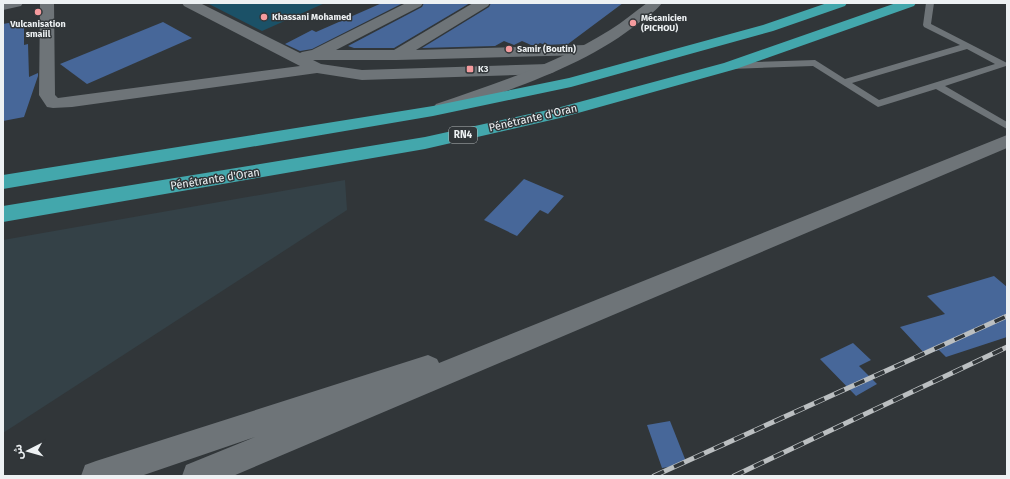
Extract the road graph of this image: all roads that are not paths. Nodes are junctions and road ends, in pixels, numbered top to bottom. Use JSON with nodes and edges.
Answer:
{"nodes":[{"id":1,"x":16,"y":3,"type":"edge"},
{"id":2,"x":47,"y":3,"type":"edge"},
{"id":3,"x":189,"y":3,"type":"edge"},
{"id":4,"x":416,"y":3,"type":"edge"},
{"id":5,"x":483,"y":3,"type":"edge"},
{"id":6,"x":655,"y":3,"type":"edge"},
{"id":7,"x":840,"y":3,"type":"edge"},
{"id":8,"x":909,"y":3,"type":"edge"},
{"id":9,"x":930,"y":3,"type":"edge"},
{"id":10,"x":3,"y":6,"type":"edge"},
{"id":11,"x":968,"y":46,"type":"junction"},
{"id":12,"x":586,"y":50,"type":"junction"},
{"id":13,"x":396,"y":55,"type":"junction"},
{"id":14,"x":314,"y":62,"type":"junction"},
{"id":15,"x":730,"y":66,"type":"junction"},
{"id":16,"x":548,"y":69,"type":"junction"},
{"id":17,"x":478,"y":71,"type":"junction"},
{"id":18,"x":844,"y":82,"type":"junction"},
{"id":19,"x":937,"y":85,"type":"junction"},
{"id":20,"x":483,"y":94,"type":"junction"},
{"id":21,"x":433,"y":111,"type":"junction"},
{"id":22,"x":1007,"y":126,"type":"edge"},
{"id":23,"x":1007,"y":141,"type":"edge"},
{"id":24,"x":3,"y":182,"type":"edge"},
{"id":25,"x":3,"y":214,"type":"edge"},
{"id":26,"x":600,"y":310,"type":"junction"},
{"id":27,"x":96,"y":476,"type":"edge"},
{"id":28,"x":198,"y":476,"type":"edge"}],
"edges":[{"from":1,"to":10,"type":"street"},
{"from":2,"to":14,"type":"street"},
{"from":3,"to":14,"type":"street"},
{"from":4,"to":14,"type":"street"},
{"from":5,"to":13,"type":"street"},
{"from":6,"to":12,"type":"street"},
{"from":7,"to":21,"type":"highway"},
{"from":8,"to":15,"type":"highway","name":"Pénétrante d'Oran","number":"RN4"},
{"from":9,"to":11,"type":"lane"},
{"from":11,"to":18,"type":"lane"},
{"from":11,"to":19,"type":"lane"},
{"from":12,"to":13,"type":"street"},
{"from":12,"to":16,"type":"street"},
{"from":13,"to":14,"type":"street"},
{"from":14,"to":17,"type":"street"},
{"from":15,"to":18,"type":"lane"},
{"from":15,"to":25,"type":"highway","name":"Pénétrante d'Oran","number":"RN4"},
{"from":16,"to":17,"type":"street"},
{"from":16,"to":20,"type":"street"},
{"from":17,"to":20,"type":"street"},
{"from":18,"to":19,"type":"lane"},
{"from":19,"to":22,"type":"lane"},
{"from":20,"to":21,"type":"street"},
{"from":21,"to":24,"type":"highway"},
{"from":23,"to":26,"type":"street"},
{"from":26,"to":27,"type":"street"},
{"from":26,"to":28,"type":"street"}]}
